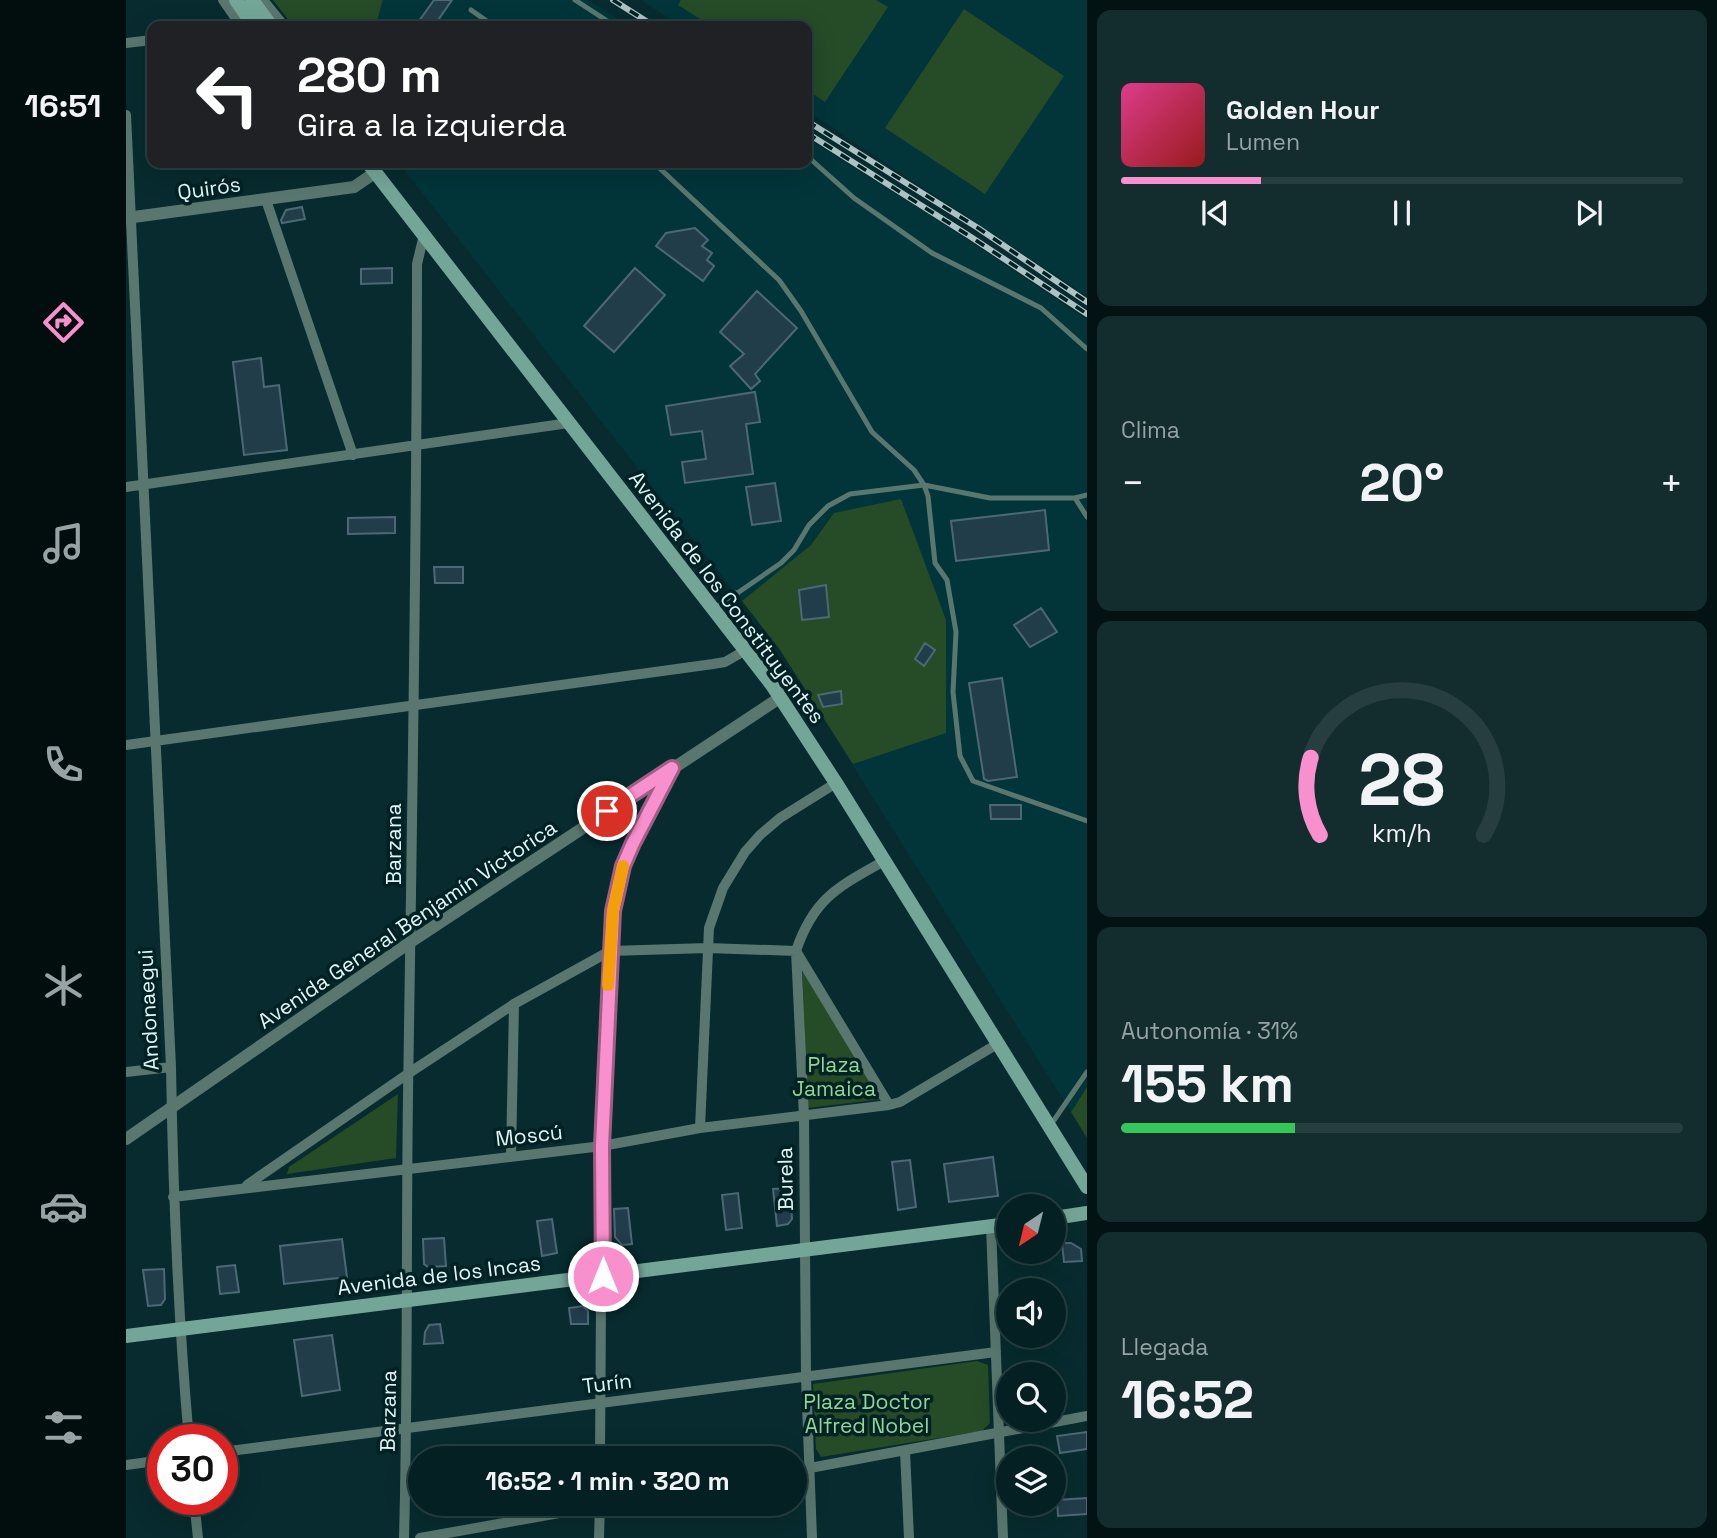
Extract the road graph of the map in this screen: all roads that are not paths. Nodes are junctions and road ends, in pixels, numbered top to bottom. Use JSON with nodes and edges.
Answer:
{"nodes":[{"id":1,"x":223,"y":0,"type":"edge"},
{"id":2,"x":236,"y":0,"type":"edge"},
{"id":3,"x":252,"y":0,"type":"edge"},
{"id":4,"x":263,"y":0,"type":"edge"},
{"id":5,"x":575,"y":0,"type":"edge"},
{"id":6,"x":471,"y":10,"type":"dead end"},
{"id":7,"x":238,"y":21,"type":"edge"},
{"id":8,"x":251,"y":21,"type":"edge"},
{"id":9,"x":267,"y":21,"type":"edge"},
{"id":10,"x":280,"y":21,"type":"edge"},
{"id":11,"x":487,"y":21,"type":"edge"},
{"id":12,"x":607,"y":21,"type":"edge"},
{"id":13,"x":147,"y":41,"type":"edge"},
{"id":14,"x":126,"y":43,"type":"edge"},
{"id":15,"x":126,"y":115,"type":"edge"},
{"id":16,"x":812,"y":160,"type":"edge"},
{"id":17,"x":372,"y":168,"type":"edge"},
{"id":18,"x":659,"y":168,"type":"edge"},
{"id":19,"x":266,"y":200,"type":"junction"},
{"id":20,"x":129,"y":218,"type":"edge"},
{"id":21,"x":424,"y":235,"type":"junction"},
{"id":22,"x":1087,"y":349,"type":"edge"},
{"id":23,"x":569,"y":423,"type":"junction"},
{"id":24,"x":417,"y":445,"type":"junction"},
{"id":25,"x":353,"y":454,"type":"junction"},
{"id":26,"x":142,"y":485,"type":"junction"},
{"id":27,"x":924,"y":485,"type":"junction"},
{"id":28,"x":126,"y":487,"type":"edge"},
{"id":29,"x":1087,"y":495,"type":"edge"},
{"id":30,"x":1075,"y":498,"type":"junction"},
{"id":31,"x":1087,"y":517,"type":"edge"},
{"id":32,"x":736,"y":594,"type":"joint"},
{"id":33,"x":715,"y":610,"type":"junction"},
{"id":34,"x":746,"y":650,"type":"junction"},
{"id":35,"x":780,"y":697,"type":"junction"},
{"id":36,"x":414,"y":706,"type":"junction"},
{"id":37,"x":155,"y":741,"type":"junction"},
{"id":38,"x":126,"y":745,"type":"edge"},
{"id":39,"x":672,"y":768,"type":"junction"},
{"id":40,"x":836,"y":783,"type":"junction"},
{"id":41,"x":1087,"y":821,"type":"edge"},
{"id":42,"x":884,"y":861,"type":"junction"},
{"id":43,"x":412,"y":941,"type":"junction"},
{"id":44,"x":708,"y":948,"type":"junction"},
{"id":45,"x":610,"y":951,"type":"junction"},
{"id":46,"x":796,"y":951,"type":"junction"},
{"id":47,"x":514,"y":1004,"type":"junction"},
{"id":48,"x":999,"y":1043,"type":"junction"},
{"id":49,"x":171,"y":1067,"type":"junction"},
{"id":50,"x":126,"y":1072,"type":"edge"},
{"id":51,"x":1087,"y":1072,"type":"edge"},
{"id":52,"x":408,"y":1073,"type":"junction"},
{"id":53,"x":889,"y":1105,"type":"junction"},
{"id":54,"x":172,"y":1108,"type":"junction"},
{"id":55,"x":803,"y":1117,"type":"junction"},
{"id":56,"x":1050,"y":1125,"type":"junction"},
{"id":57,"x":700,"y":1128,"type":"junction"},
{"id":58,"x":126,"y":1139,"type":"edge"},
{"id":59,"x":602,"y":1146,"type":"junction"},
{"id":60,"x":511,"y":1156,"type":"junction"},
{"id":61,"x":407,"y":1168,"type":"junction"},
{"id":62,"x":244,"y":1187,"type":"junction"},
{"id":63,"x":1087,"y":1187,"type":"edge"},
{"id":64,"x":173,"y":1196,"type":"junction"},
{"id":65,"x":1087,"y":1213,"type":"edge"},
{"id":66,"x":1066,"y":1216,"type":"edge"},
{"id":67,"x":996,"y":1225,"type":"edge"},
{"id":68,"x":991,"y":1226,"type":"junction"},
{"id":69,"x":805,"y":1250,"type":"junction"},
{"id":70,"x":603,"y":1276,"type":"junction"},
{"id":71,"x":408,"y":1300,"type":"junction"},
{"id":72,"x":179,"y":1330,"type":"junction"},
{"id":73,"x":126,"y":1336,"type":"edge"},
{"id":74,"x":996,"y":1352,"type":"junction"},
{"id":75,"x":996,"y":1362,"type":"edge"},
{"id":76,"x":806,"y":1377,"type":"junction"},
{"id":77,"x":601,"y":1404,"type":"junction"},
{"id":78,"x":1087,"y":1416,"type":"edge"},
{"id":79,"x":1066,"y":1420,"type":"edge"},
{"id":80,"x":187,"y":1424,"type":"edge"},
{"id":81,"x":407,"y":1427,"type":"junction"},
{"id":82,"x":999,"y":1432,"type":"joint"},
{"id":83,"x":600,"y":1446,"type":"edge"},
{"id":84,"x":238,"y":1450,"type":"edge"},
{"id":85,"x":905,"y":1451,"type":"junction"},
{"id":86,"x":147,"y":1462,"type":"edge"},
{"id":87,"x":126,"y":1465,"type":"edge"},
{"id":88,"x":810,"y":1468,"type":"junction"},
{"id":89,"x":807,"y":1469,"type":"edge"},
{"id":90,"x":196,"y":1515,"type":"edge"},
{"id":91,"x":540,"y":1516,"type":"edge"},
{"id":92,"x":600,"y":1516,"type":"edge"},
{"id":93,"x":198,"y":1538,"type":"edge"},
{"id":94,"x":404,"y":1538,"type":"edge"},
{"id":95,"x":420,"y":1538,"type":"edge"},
{"id":96,"x":599,"y":1538,"type":"edge"},
{"id":97,"x":812,"y":1538,"type":"edge"},
{"id":98,"x":909,"y":1538,"type":"edge"},
{"id":99,"x":1003,"y":1538,"type":"edge"}],
"edges":[{"from":1,"to":7,"type":"street"},
{"from":2,"to":8,"type":"main road"},
{"from":3,"to":9,"type":"main road"},
{"from":4,"to":10,"type":"street"},
{"from":5,"to":12,"type":"lane"},
{"from":6,"to":11,"type":"lane"},
{"from":13,"to":14,"type":"street"},
{"from":15,"to":20,"type":"street","name":"Andonaegui"},
{"from":16,"to":22,"type":"lane"},
{"from":17,"to":19,"type":"street","name":"Quirós"},
{"from":17,"to":21,"type":"main road","name":"Avenida de los Constituyentes"},
{"from":18,"to":27,"type":"lane"},
{"from":19,"to":20,"type":"street","name":"Quirós"},
{"from":19,"to":25,"type":"street"},
{"from":20,"to":26,"type":"street","name":"Andonaegui"},
{"from":21,"to":23,"type":"main road","name":"Avenida de los Constituyentes"},
{"from":21,"to":24,"type":"street","name":"Barzana"},
{"from":23,"to":24,"type":"street"},
{"from":23,"to":33,"type":"main road","name":"Avenida de los Constituyentes"},
{"from":24,"to":25,"type":"street"},
{"from":24,"to":36,"type":"street","name":"Barzana"},
{"from":25,"to":26,"type":"street"},
{"from":26,"to":28,"type":"street"},
{"from":26,"to":37,"type":"street","name":"Andonaegui"},
{"from":27,"to":30,"type":"lane"},
{"from":27,"to":32,"type":"lane"},
{"from":27,"to":41,"type":"lane"},
{"from":29,"to":30,"type":"lane"},
{"from":30,"to":31,"type":"lane"},
{"from":32,"to":33,"type":"street"},
{"from":33,"to":34,"type":"main road","name":"Avenida de los Constituyentes"},
{"from":34,"to":35,"type":"main road","name":"Avenida de los Constituyentes"},
{"from":34,"to":36,"type":"street"},
{"from":35,"to":39,"type":"street","name":"Avenida General Benjamín Victorica"},
{"from":35,"to":40,"type":"main road","name":"Avenida de los Constituyentes"},
{"from":36,"to":37,"type":"street"},
{"from":36,"to":43,"type":"street","name":"Barzana"},
{"from":37,"to":38,"type":"street"},
{"from":37,"to":49,"type":"street","name":"Andonaegui"},
{"from":39,"to":43,"type":"street","name":"Avenida General Benjamín Victorica"},
{"from":39,"to":45,"type":"street"},
{"from":40,"to":42,"type":"main road","name":"Avenida de los Constituyentes"},
{"from":40,"to":44,"type":"street"},
{"from":42,"to":46,"type":"street","name":"Burela"},
{"from":42,"to":48,"type":"main road","name":"Avenida de los Constituyentes"},
{"from":43,"to":52,"type":"street","name":"Barzana"},
{"from":43,"to":54,"type":"street","name":"Avenida General Benjamín Victorica"},
{"from":44,"to":45,"type":"street"},
{"from":44,"to":46,"type":"street"},
{"from":44,"to":57,"type":"street"},
{"from":45,"to":47,"type":"street"},
{"from":45,"to":59,"type":"street"},
{"from":46,"to":53,"type":"street"},
{"from":46,"to":55,"type":"street","name":"Burela"},
{"from":47,"to":52,"type":"street"},
{"from":47,"to":60,"type":"street"},
{"from":48,"to":53,"type":"street","name":"Moscú"},
{"from":48,"to":56,"type":"main road","name":"Avenida de los Constituyentes"},
{"from":49,"to":50,"type":"street"},
{"from":49,"to":54,"type":"street","name":"Andonaegui"},
{"from":51,"to":56,"type":"lane"},
{"from":52,"to":61,"type":"street","name":"Barzana"},
{"from":52,"to":62,"type":"street"},
{"from":53,"to":55,"type":"street","name":"Moscú"},
{"from":54,"to":58,"type":"street","name":"Avenida General Benjamín Victorica"},
{"from":54,"to":64,"type":"street","name":"Andonaegui"},
{"from":55,"to":57,"type":"street","name":"Moscú"},
{"from":55,"to":69,"type":"street","name":"Burela"},
{"from":56,"to":63,"type":"main road","name":"Avenida de los Constituyentes"},
{"from":57,"to":59,"type":"street","name":"Moscú"},
{"from":59,"to":60,"type":"street","name":"Moscú"},
{"from":59,"to":70,"type":"street"},
{"from":60,"to":61,"type":"street","name":"Moscú"},
{"from":61,"to":62,"type":"street","name":"Moscú"},
{"from":61,"to":71,"type":"street","name":"Barzana"},
{"from":62,"to":64,"type":"street","name":"Moscú"},
{"from":64,"to":72,"type":"street","name":"Andonaegui"},
{"from":65,"to":66,"type":"main road"},
{"from":67,"to":68,"type":"main road","name":"Avenida de los Incas"},
{"from":68,"to":69,"type":"main road","name":"Avenida de los Incas"},
{"from":68,"to":74,"type":"street"},
{"from":69,"to":70,"type":"main road","name":"Avenida de los Incas"},
{"from":69,"to":76,"type":"street","name":"Burela"},
{"from":70,"to":71,"type":"main road","name":"Avenida de los Incas"},
{"from":70,"to":77,"type":"street"},
{"from":71,"to":72,"type":"main road","name":"Avenida de los Incas"},
{"from":71,"to":81,"type":"street","name":"Barzana"},
{"from":72,"to":73,"type":"main road","name":"Avenida de los Incas"},
{"from":72,"to":80,"type":"street","name":"Andonaegui"},
{"from":74,"to":75,"type":"street"},
{"from":74,"to":76,"type":"street","name":"Turín"},
{"from":76,"to":77,"type":"street","name":"Turín"},
{"from":76,"to":88,"type":"street","name":"Burela"},
{"from":77,"to":81,"type":"street","name":"Turín"},
{"from":77,"to":83,"type":"street"},
{"from":78,"to":79,"type":"street"},
{"from":81,"to":84,"type":"street","name":"Turín"},
{"from":81,"to":94,"type":"street","name":"Barzana"},
{"from":82,"to":85,"type":"street"},
{"from":82,"to":99,"type":"street"},
{"from":85,"to":88,"type":"street"},
{"from":85,"to":98,"type":"street"},
{"from":86,"to":87,"type":"street"},
{"from":88,"to":89,"type":"street"},
{"from":88,"to":97,"type":"street","name":"Burela"},
{"from":90,"to":93,"type":"street"},
{"from":91,"to":95,"type":"street"},
{"from":92,"to":96,"type":"street"}]}
